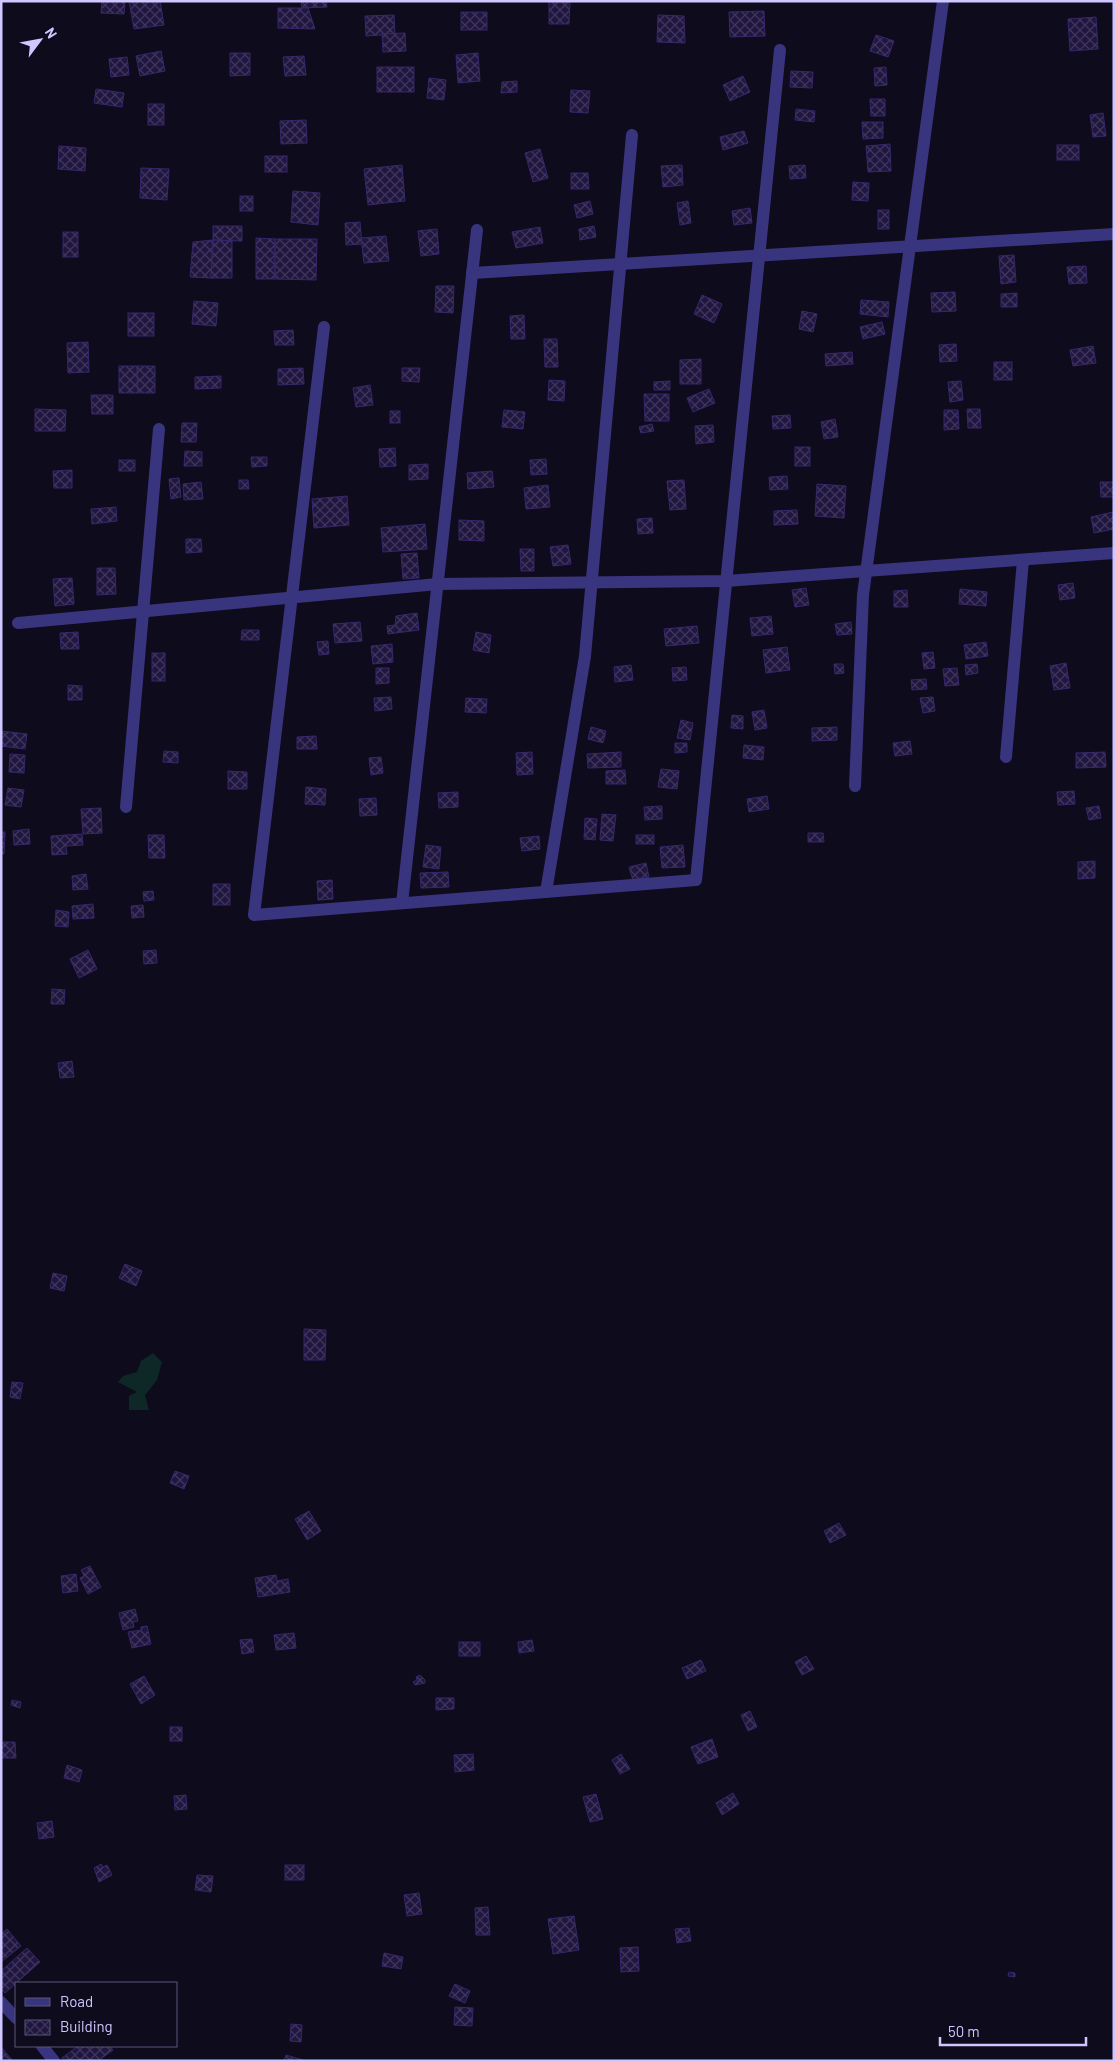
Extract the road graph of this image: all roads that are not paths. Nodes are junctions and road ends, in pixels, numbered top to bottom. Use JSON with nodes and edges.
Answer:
{"nodes":[{"id":1,"x":943,"y":1,"type":"edge"},
{"id":2,"x":780,"y":50,"type":"dead end"},
{"id":3,"x":632,"y":134,"type":"dead end"},
{"id":4,"x":477,"y":230,"type":"dead end"},
{"id":5,"x":1114,"y":234,"type":"edge"},
{"id":6,"x":910,"y":247,"type":"junction"},
{"id":7,"x":759,"y":255,"type":"junction"},
{"id":8,"x":620,"y":264,"type":"junction"},
{"id":9,"x":472,"y":273,"type":"junction"},
{"id":10,"x":324,"y":327,"type":"dead end"},
{"id":11,"x":159,"y":430,"type":"dead end"},
{"id":12,"x":1114,"y":553,"type":"edge"},
{"id":13,"x":1023,"y":560,"type":"junction"},
{"id":14,"x":867,"y":571,"type":"junction"},
{"id":15,"x":726,"y":581,"type":"junction"},
{"id":16,"x":591,"y":583,"type":"junction"},
{"id":17,"x":438,"y":584,"type":"junction"},
{"id":18,"x":292,"y":597,"type":"junction"},
{"id":19,"x":143,"y":611,"type":"junction"},
{"id":20,"x":18,"y":622,"type":"dead end"},
{"id":21,"x":1006,"y":757,"type":"dead end"},
{"id":22,"x":855,"y":786,"type":"dead end"},
{"id":23,"x":126,"y":807,"type":"dead end"},
{"id":24,"x":546,"y":892,"type":"junction"},
{"id":25,"x":402,"y":903,"type":"junction"},
{"id":26,"x":1,"y":2002,"type":"edge"},
{"id":27,"x":15,"y":2017,"type":"edge"},
{"id":28,"x":43,"y":2047,"type":"edge"},
{"id":29,"x":54,"y":2061,"type":"edge"}],
"edges":[{"from":1,"to":6,"type":"street"},
{"from":2,"to":7,"type":"street"},
{"from":3,"to":8,"type":"street"},
{"from":4,"to":9,"type":"street"},
{"from":5,"to":6,"type":"street"},
{"from":6,"to":7,"type":"street"},
{"from":6,"to":14,"type":"street"},
{"from":7,"to":8,"type":"street"},
{"from":7,"to":15,"type":"street"},
{"from":8,"to":9,"type":"street"},
{"from":8,"to":16,"type":"street"},
{"from":9,"to":17,"type":"street"},
{"from":10,"to":18,"type":"street"},
{"from":11,"to":19,"type":"street"},
{"from":12,"to":13,"type":"street"},
{"from":13,"to":14,"type":"street"},
{"from":13,"to":21,"type":"street"},
{"from":14,"to":15,"type":"street"},
{"from":14,"to":22,"type":"street"},
{"from":15,"to":16,"type":"street"},
{"from":15,"to":24,"type":"street"},
{"from":16,"to":17,"type":"street"},
{"from":16,"to":24,"type":"street"},
{"from":17,"to":18,"type":"street"},
{"from":17,"to":25,"type":"street"},
{"from":18,"to":19,"type":"street"},
{"from":18,"to":25,"type":"street"},
{"from":19,"to":20,"type":"street"},
{"from":19,"to":23,"type":"street"},
{"from":24,"to":25,"type":"street"},
{"from":26,"to":27,"type":"street"},
{"from":28,"to":29,"type":"street"}]}
